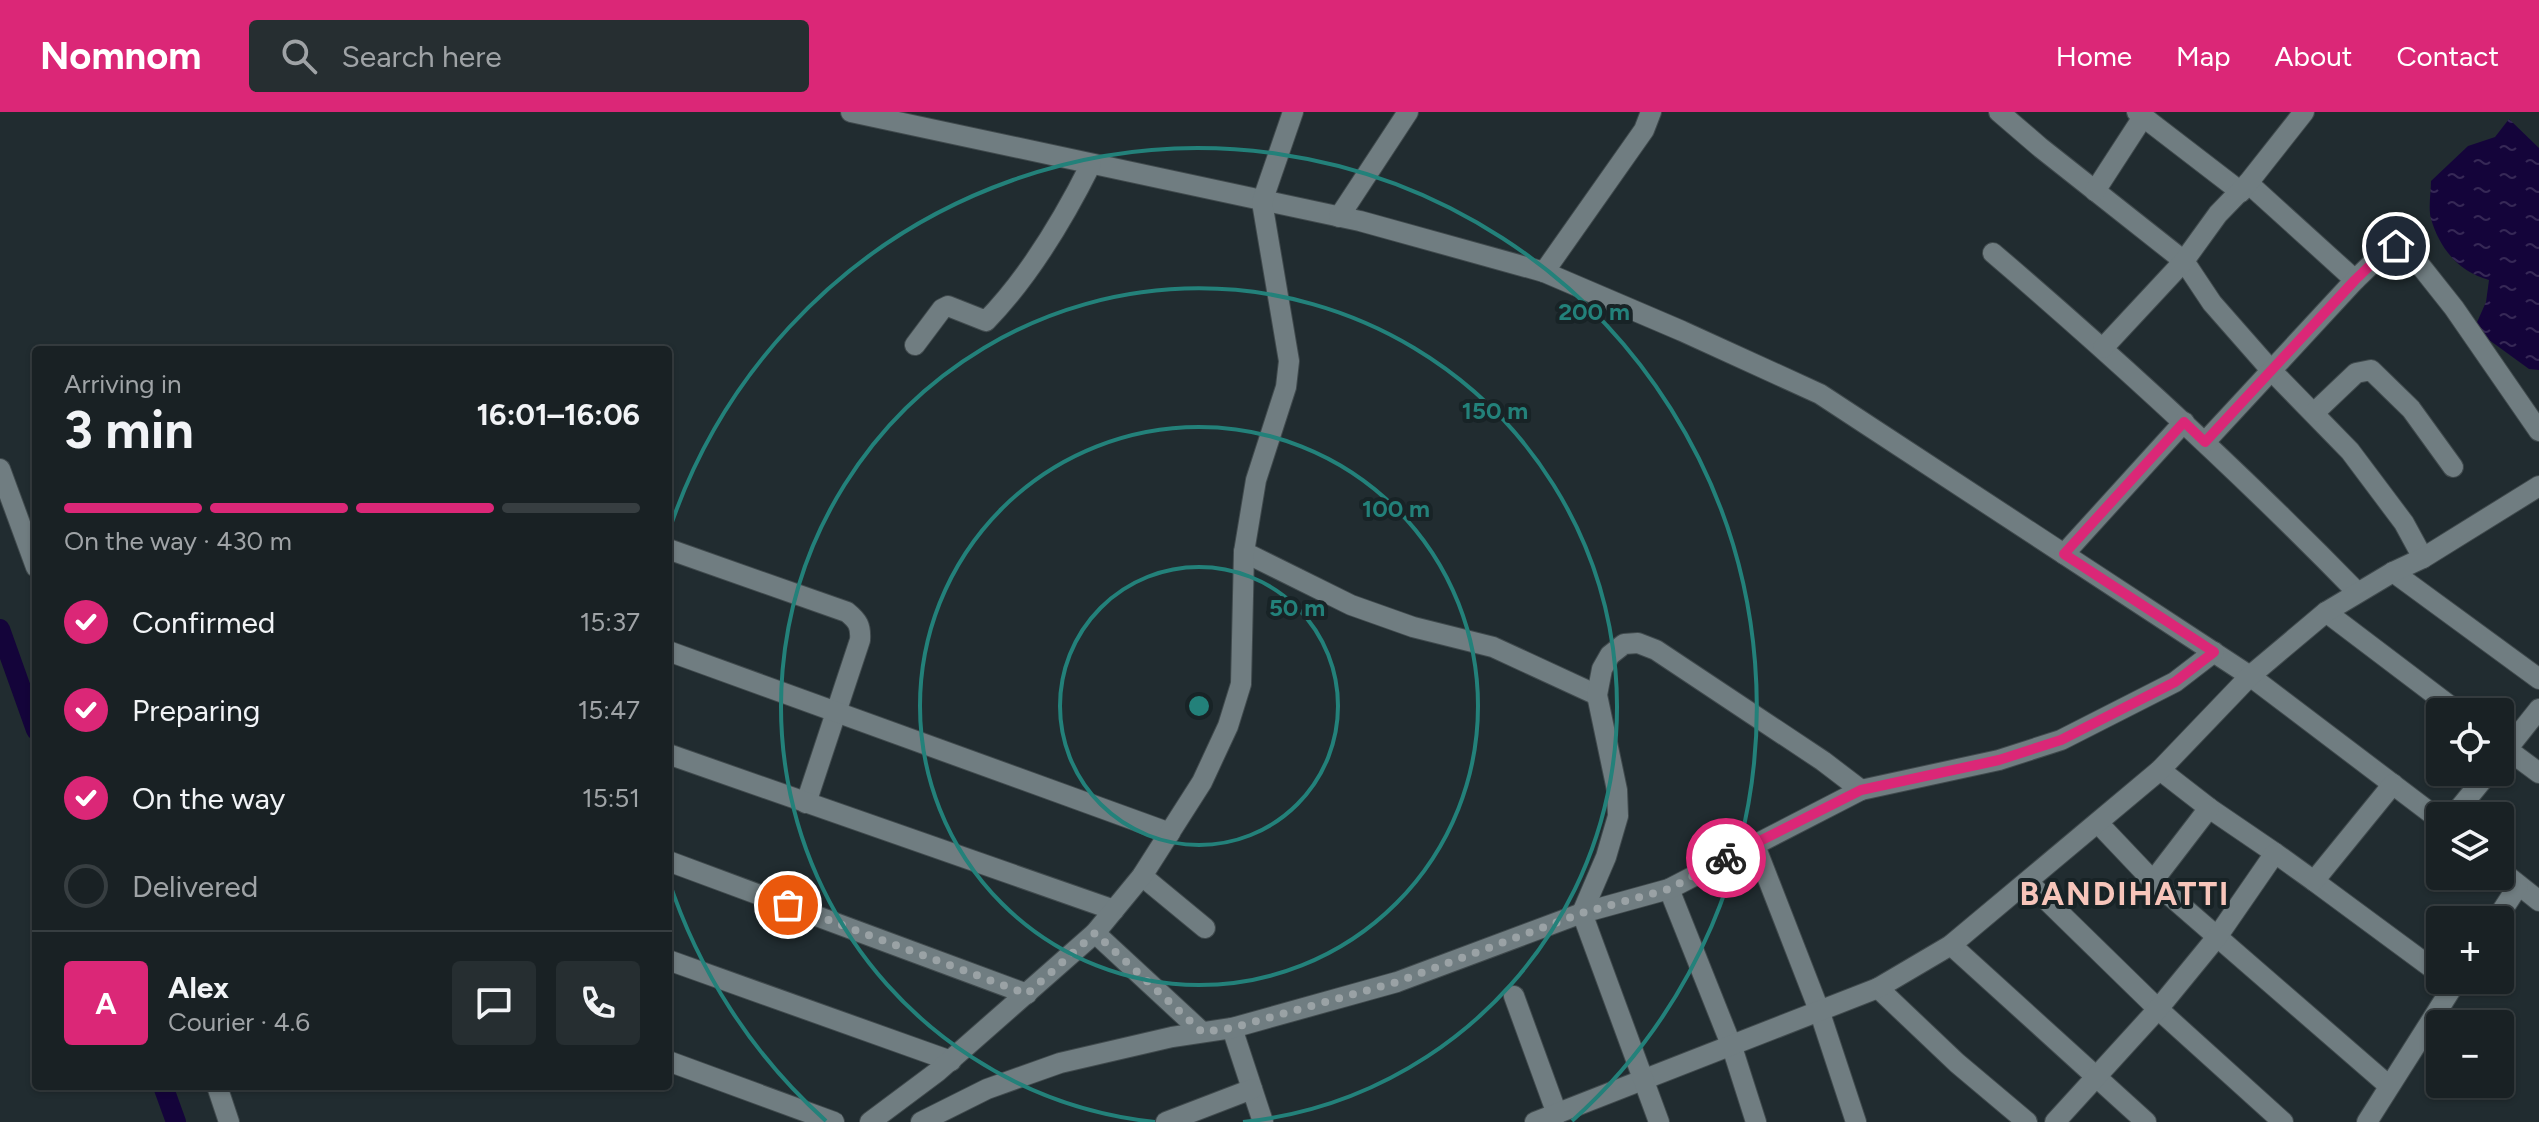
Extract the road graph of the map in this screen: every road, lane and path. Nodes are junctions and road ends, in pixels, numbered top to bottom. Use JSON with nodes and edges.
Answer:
{"nodes":[{"id":1,"x":851,"y":112,"type":"edge"},
{"id":2,"x":933,"y":112,"type":"edge"},
{"id":3,"x":1293,"y":112,"type":"edge"},
{"id":4,"x":1408,"y":112,"type":"edge"},
{"id":5,"x":1651,"y":112,"type":"edge"},
{"id":6,"x":1999,"y":112,"type":"edge"},
{"id":7,"x":2301,"y":113,"type":"edge"},
{"id":8,"x":2140,"y":114,"type":"edge"},
{"id":9,"x":958,"y":134,"type":"junction"},
{"id":10,"x":1091,"y":164,"type":"junction"},
{"id":11,"x":2244,"y":188,"type":"junction"},
{"id":12,"x":2095,"y":191,"type":"junction"},
{"id":13,"x":1262,"y":202,"type":"junction"},
{"id":14,"x":1339,"y":217,"type":"junction"},
{"id":15,"x":1993,"y":253,"type":"dead end"},
{"id":16,"x":2184,"y":261,"type":"junction"},
{"id":17,"x":1544,"y":272,"type":"junction"},
{"id":18,"x":2355,"y":280,"type":"junction"},
{"id":19,"x":915,"y":345,"type":"dead end"},
{"id":20,"x":2103,"y":348,"type":"junction"},
{"id":21,"x":2270,"y":369,"type":"junction"},
{"id":22,"x":2315,"y":412,"type":"junction"},
{"id":23,"x":2184,"y":422,"type":"junction"},
{"id":24,"x":2539,"y":431,"type":"edge"},
{"id":25,"x":2205,"y":442,"type":"junction"},
{"id":26,"x":2453,"y":467,"type":"dead end"},
{"id":27,"x":0,"y":469,"type":"edge"},
{"id":28,"x":2539,"y":486,"type":"edge"},
{"id":29,"x":672,"y":550,"type":"edge"},
{"id":30,"x":1244,"y":552,"type":"junction"},
{"id":31,"x":2064,"y":554,"type":"junction"},
{"id":32,"x":32,"y":556,"type":"edge"},
{"id":33,"x":2423,"y":558,"type":"junction"},
{"id":34,"x":2393,"y":572,"type":"junction"},
{"id":35,"x":2357,"y":592,"type":"junction"},
{"id":36,"x":2326,"y":612,"type":"junction"},
{"id":37,"x":672,"y":652,"type":"edge"},
{"id":38,"x":2214,"y":652,"type":"junction"},
{"id":39,"x":2250,"y":676,"type":"junction"},
{"id":40,"x":2539,"y":679,"type":"edge"},
{"id":41,"x":1597,"y":695,"type":"junction"},
{"id":42,"x":2440,"y":698,"type":"edge"},
{"id":43,"x":836,"y":712,"type":"junction"},
{"id":44,"x":2538,"y":712,"type":"edge"},
{"id":45,"x":2514,"y":737,"type":"edge"},
{"id":46,"x":672,"y":755,"type":"edge"},
{"id":47,"x":2514,"y":757,"type":"edge"},
{"id":48,"x":2160,"y":770,"type":"junction"},
{"id":49,"x":2539,"y":773,"type":"edge"},
{"id":50,"x":2393,"y":784,"type":"junction"},
{"id":51,"x":2478,"y":786,"type":"edge"},
{"id":52,"x":1861,"y":790,"type":"junction"},
{"id":53,"x":2464,"y":802,"type":"edge"},
{"id":54,"x":806,"y":803,"type":"junction"},
{"id":55,"x":2209,"y":808,"type":"junction"},
{"id":56,"x":2426,"y":809,"type":"edge"},
{"id":57,"x":2098,"y":823,"type":"junction"},
{"id":58,"x":1170,"y":833,"type":"junction"},
{"id":59,"x":1754,"y":843,"type":"junction"},
{"id":60,"x":2275,"y":853,"type":"junction"},
{"id":61,"x":672,"y":862,"type":"edge"},
{"id":62,"x":1142,"y":876,"type":"junction"},
{"id":63,"x":2153,"y":881,"type":"junction"},
{"id":64,"x":2314,"y":881,"type":"junction"},
{"id":65,"x":2028,"y":882,"type":"junction"},
{"id":66,"x":2514,"y":882,"type":"edge"},
{"id":67,"x":2518,"y":886,"type":"junction"},
{"id":68,"x":1669,"y":889,"type":"junction"},
{"id":69,"x":2539,"y":901,"type":"edge"},
{"id":70,"x":2505,"y":906,"type":"edge"},
{"id":71,"x":1114,"y":910,"type":"junction"},
{"id":72,"x":1582,"y":913,"type":"junction"},
{"id":73,"x":1205,"y":928,"type":"dead end"},
{"id":74,"x":1095,"y":933,"type":"junction"},
{"id":75,"x":2217,"y":937,"type":"junction"},
{"id":76,"x":1951,"y":945,"type":"junction"},
{"id":77,"x":672,"y":961,"type":"edge"},
{"id":78,"x":2426,"y":963,"type":"edge"},
{"id":79,"x":1878,"y":988,"type":"junction"},
{"id":80,"x":1027,"y":994,"type":"junction"},
{"id":81,"x":2442,"y":994,"type":"edge"},
{"id":82,"x":1514,"y":996,"type":"dead end"},
{"id":83,"x":2158,"y":1009,"type":"junction"},
{"id":84,"x":1819,"y":1010,"type":"junction"},
{"id":85,"x":1232,"y":1028,"type":"junction"},
{"id":86,"x":1202,"y":1032,"type":"junction"},
{"id":87,"x":1732,"y":1047,"type":"junction"},
{"id":88,"x":951,"y":1061,"type":"junction"},
{"id":89,"x":672,"y":1062,"type":"edge"},
{"id":90,"x":2096,"y":1079,"type":"junction"},
{"id":91,"x":1642,"y":1080,"type":"junction"},
{"id":92,"x":2388,"y":1085,"type":"junction"},
{"id":93,"x":1252,"y":1089,"type":"junction"},
{"id":94,"x":218,"y":1090,"type":"edge"},
{"id":95,"x":916,"y":1090,"type":"junction"},
{"id":96,"x":1557,"y":1114,"type":"junction"},
{"id":97,"x":928,"y":1119,"type":"edge"},
{"id":98,"x":229,"y":1122,"type":"edge"},
{"id":99,"x":834,"y":1122,"type":"edge"},
{"id":100,"x":870,"y":1122,"type":"edge"},
{"id":101,"x":1166,"y":1122,"type":"edge"},
{"id":102,"x":1263,"y":1122,"type":"edge"},
{"id":103,"x":1535,"y":1122,"type":"edge"},
{"id":104,"x":1659,"y":1122,"type":"edge"},
{"id":105,"x":1756,"y":1122,"type":"edge"},
{"id":106,"x":1856,"y":1122,"type":"edge"},
{"id":107,"x":2027,"y":1122,"type":"edge"},
{"id":108,"x":2055,"y":1122,"type":"edge"},
{"id":109,"x":2146,"y":1122,"type":"edge"},
{"id":110,"x":2283,"y":1122,"type":"edge"},
{"id":111,"x":2367,"y":1122,"type":"edge"}],
"edges":[{"from":1,"to":9,"type":"street"},
{"from":2,"to":9,"type":"street"},
{"from":3,"to":13,"type":"street"},
{"from":4,"to":14,"type":"street"},
{"from":5,"to":17,"type":"street"},
{"from":6,"to":12,"type":"street"},
{"from":7,"to":11,"type":"street"},
{"from":8,"to":11,"type":"street"},
{"from":8,"to":12,"type":"street"},
{"from":9,"to":10,"type":"street"},
{"from":10,"to":13,"type":"street"},
{"from":10,"to":19,"type":"street"},
{"from":11,"to":16,"type":"street"},
{"from":11,"to":18,"type":"street"},
{"from":12,"to":16,"type":"street"},
{"from":13,"to":14,"type":"street"},
{"from":13,"to":30,"type":"street"},
{"from":14,"to":17,"type":"street"},
{"from":15,"to":20,"type":"street"},
{"from":16,"to":20,"type":"street"},
{"from":16,"to":21,"type":"street"},
{"from":17,"to":31,"type":"street"},
{"from":18,"to":21,"type":"street"},
{"from":18,"to":24,"type":"street"},
{"from":20,"to":23,"type":"street"},
{"from":21,"to":22,"type":"street"},
{"from":21,"to":25,"type":"street"},
{"from":22,"to":26,"type":"street"},
{"from":22,"to":33,"type":"street"},
{"from":23,"to":25,"type":"street"},
{"from":23,"to":31,"type":"street"},
{"from":25,"to":35,"type":"street"},
{"from":27,"to":32,"type":"street"},
{"from":28,"to":33,"type":"street"},
{"from":29,"to":43,"type":"street"},
{"from":30,"to":41,"type":"street"},
{"from":30,"to":58,"type":"street"},
{"from":31,"to":38,"type":"street"},
{"from":33,"to":34,"type":"street"},
{"from":34,"to":35,"type":"street"},
{"from":34,"to":40,"type":"street"},
{"from":35,"to":36,"type":"street"},
{"from":36,"to":39,"type":"street"},
{"from":36,"to":42,"type":"street"},
{"from":37,"to":43,"type":"street"},
{"from":38,"to":39,"type":"street"},
{"from":38,"to":52,"type":"street"},
{"from":39,"to":48,"type":"street"},
{"from":39,"to":50,"type":"street"},
{"from":41,"to":52,"type":"street"},
{"from":41,"to":72,"type":"street"},
{"from":43,"to":54,"type":"street"},
{"from":43,"to":58,"type":"street"},
{"from":44,"to":45,"type":"street"},
{"from":46,"to":54,"type":"street"},
{"from":47,"to":49,"type":"street"},
{"from":48,"to":55,"type":"street"},
{"from":48,"to":57,"type":"street"},
{"from":50,"to":56,"type":"street"},
{"from":50,"to":64,"type":"street"},
{"from":51,"to":53,"type":"street"},
{"from":52,"to":59,"type":"street"},
{"from":54,"to":71,"type":"street"},
{"from":55,"to":60,"type":"street"},
{"from":55,"to":63,"type":"street"},
{"from":57,"to":63,"type":"street"},
{"from":57,"to":65,"type":"street"},
{"from":58,"to":62,"type":"street"},
{"from":59,"to":68,"type":"street"},
{"from":59,"to":84,"type":"street"},
{"from":60,"to":64,"type":"street"},
{"from":60,"to":75,"type":"street"},
{"from":61,"to":80,"type":"street"},
{"from":62,"to":71,"type":"street"},
{"from":62,"to":73,"type":"street"},
{"from":63,"to":75,"type":"street"},
{"from":64,"to":78,"type":"street"},
{"from":65,"to":76,"type":"street"},
{"from":65,"to":83,"type":"street"},
{"from":66,"to":67,"type":"street"},
{"from":67,"to":69,"type":"street"},
{"from":67,"to":70,"type":"street"},
{"from":68,"to":72,"type":"street"},
{"from":68,"to":87,"type":"street"},
{"from":71,"to":74,"type":"street"},
{"from":72,"to":85,"type":"street"},
{"from":72,"to":91,"type":"street"},
{"from":74,"to":80,"type":"street"},
{"from":74,"to":86,"type":"street"},
{"from":75,"to":83,"type":"street"},
{"from":75,"to":92,"type":"street"},
{"from":76,"to":79,"type":"street"},
{"from":76,"to":90,"type":"street"},
{"from":77,"to":88,"type":"street"},
{"from":79,"to":84,"type":"street"},
{"from":79,"to":107,"type":"street"},
{"from":80,"to":88,"type":"street"},
{"from":81,"to":92,"type":"street"},
{"from":82,"to":96,"type":"street"},
{"from":83,"to":90,"type":"street"},
{"from":83,"to":110,"type":"street"},
{"from":84,"to":87,"type":"street"},
{"from":84,"to":106,"type":"street"},
{"from":85,"to":86,"type":"street"},
{"from":85,"to":93,"type":"street"},
{"from":86,"to":97,"type":"street"},
{"from":87,"to":91,"type":"street"},
{"from":87,"to":105,"type":"street"},
{"from":88,"to":95,"type":"street"},
{"from":89,"to":99,"type":"street"},
{"from":90,"to":108,"type":"street"},
{"from":90,"to":109,"type":"street"},
{"from":91,"to":96,"type":"street"},
{"from":91,"to":104,"type":"street"},
{"from":92,"to":111,"type":"street"},
{"from":93,"to":101,"type":"street"},
{"from":93,"to":102,"type":"street"},
{"from":94,"to":98,"type":"street"},
{"from":95,"to":97,"type":"street"},
{"from":95,"to":100,"type":"street"},
{"from":96,"to":103,"type":"street"}]}
